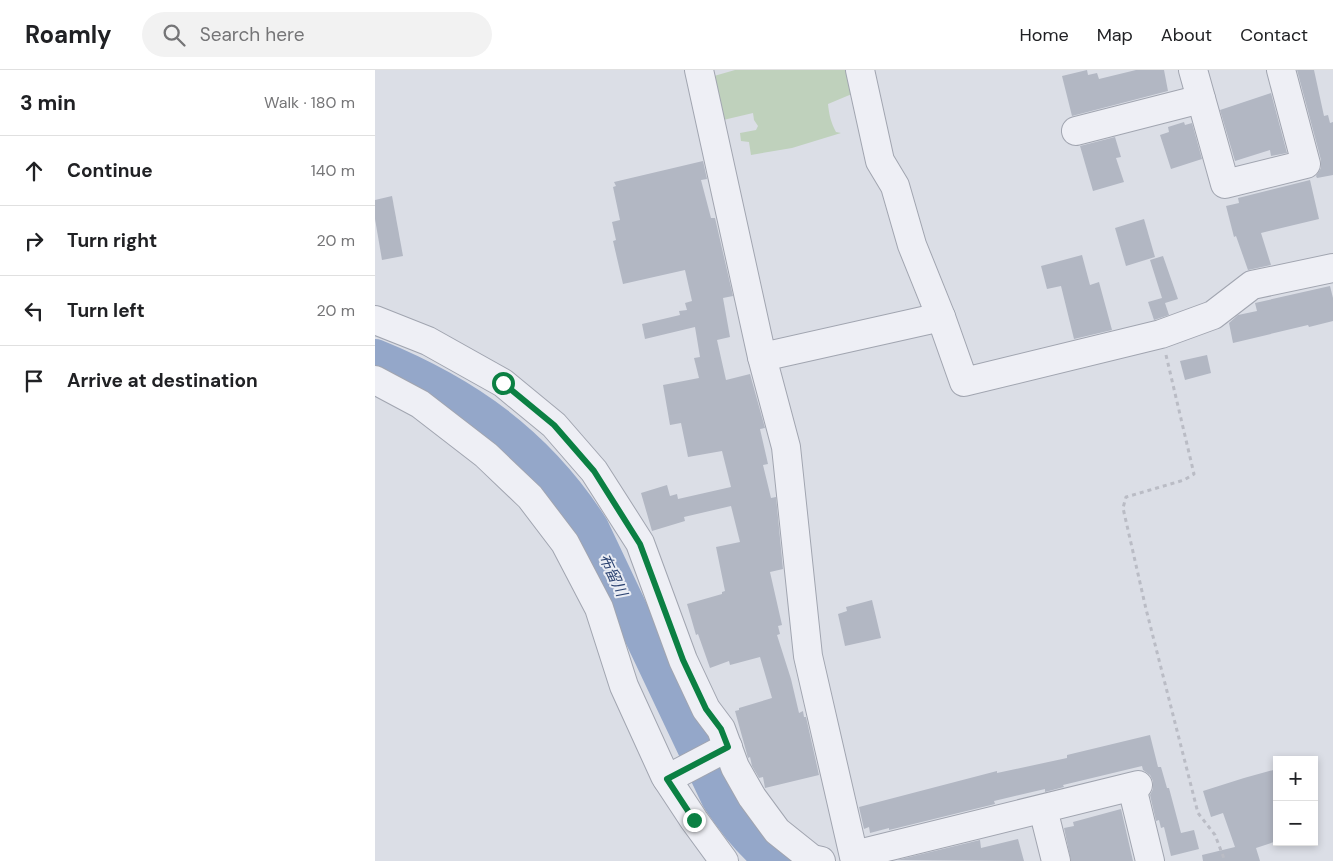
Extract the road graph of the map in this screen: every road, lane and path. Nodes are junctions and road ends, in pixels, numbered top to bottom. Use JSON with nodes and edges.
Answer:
{"nodes":[{"id":1,"x":699,"y":70,"type":"edge"},
{"id":2,"x":860,"y":70,"type":"edge"},
{"id":3,"x":1193,"y":70,"type":"edge"},
{"id":4,"x":1281,"y":70,"type":"edge"},
{"id":5,"x":1201,"y":99,"type":"junction"},
{"id":6,"x":1076,"y":131,"type":"dead end"},
{"id":7,"x":1333,"y":268,"type":"edge"},
{"id":8,"x":941,"y":317,"type":"junction"},
{"id":9,"x":375,"y":320,"type":"edge"},
{"id":10,"x":1161,"y":334,"type":"junction"},
{"id":11,"x":761,"y":357,"type":"junction"},
{"id":12,"x":375,"y":380,"type":"edge"},
{"id":13,"x":726,"y":748,"type":"junction"},
{"id":14,"x":669,"y":778,"type":"junction"},
{"id":15,"x":1043,"y":809,"type":"junction"},
{"id":16,"x":854,"y":858,"type":"edge"},
{"id":17,"x":725,"y":861,"type":"edge"},
{"id":18,"x":821,"y":861,"type":"edge"},
{"id":19,"x":1056,"y":861,"type":"edge"},
{"id":20,"x":1150,"y":861,"type":"edge"},
{"id":21,"x":1225,"y":861,"type":"edge"}],
"edges":[{"from":1,"to":11,"type":"street"},
{"from":2,"to":8,"type":"street"},
{"from":3,"to":5,"type":"street"},
{"from":4,"to":5,"type":"street"},
{"from":5,"to":6,"type":"street"},
{"from":7,"to":10,"type":"street"},
{"from":8,"to":10,"type":"street"},
{"from":8,"to":11,"type":"street"},
{"from":9,"to":13,"type":"street"},
{"from":10,"to":21,"type":"path"},
{"from":11,"to":16,"type":"street"},
{"from":12,"to":14,"type":"street"},
{"from":13,"to":14,"type":"street"},
{"from":13,"to":18,"type":"street"},
{"from":14,"to":17,"type":"street"},
{"from":15,"to":16,"type":"street"},
{"from":15,"to":19,"type":"street"},
{"from":15,"to":20,"type":"street"}]}
